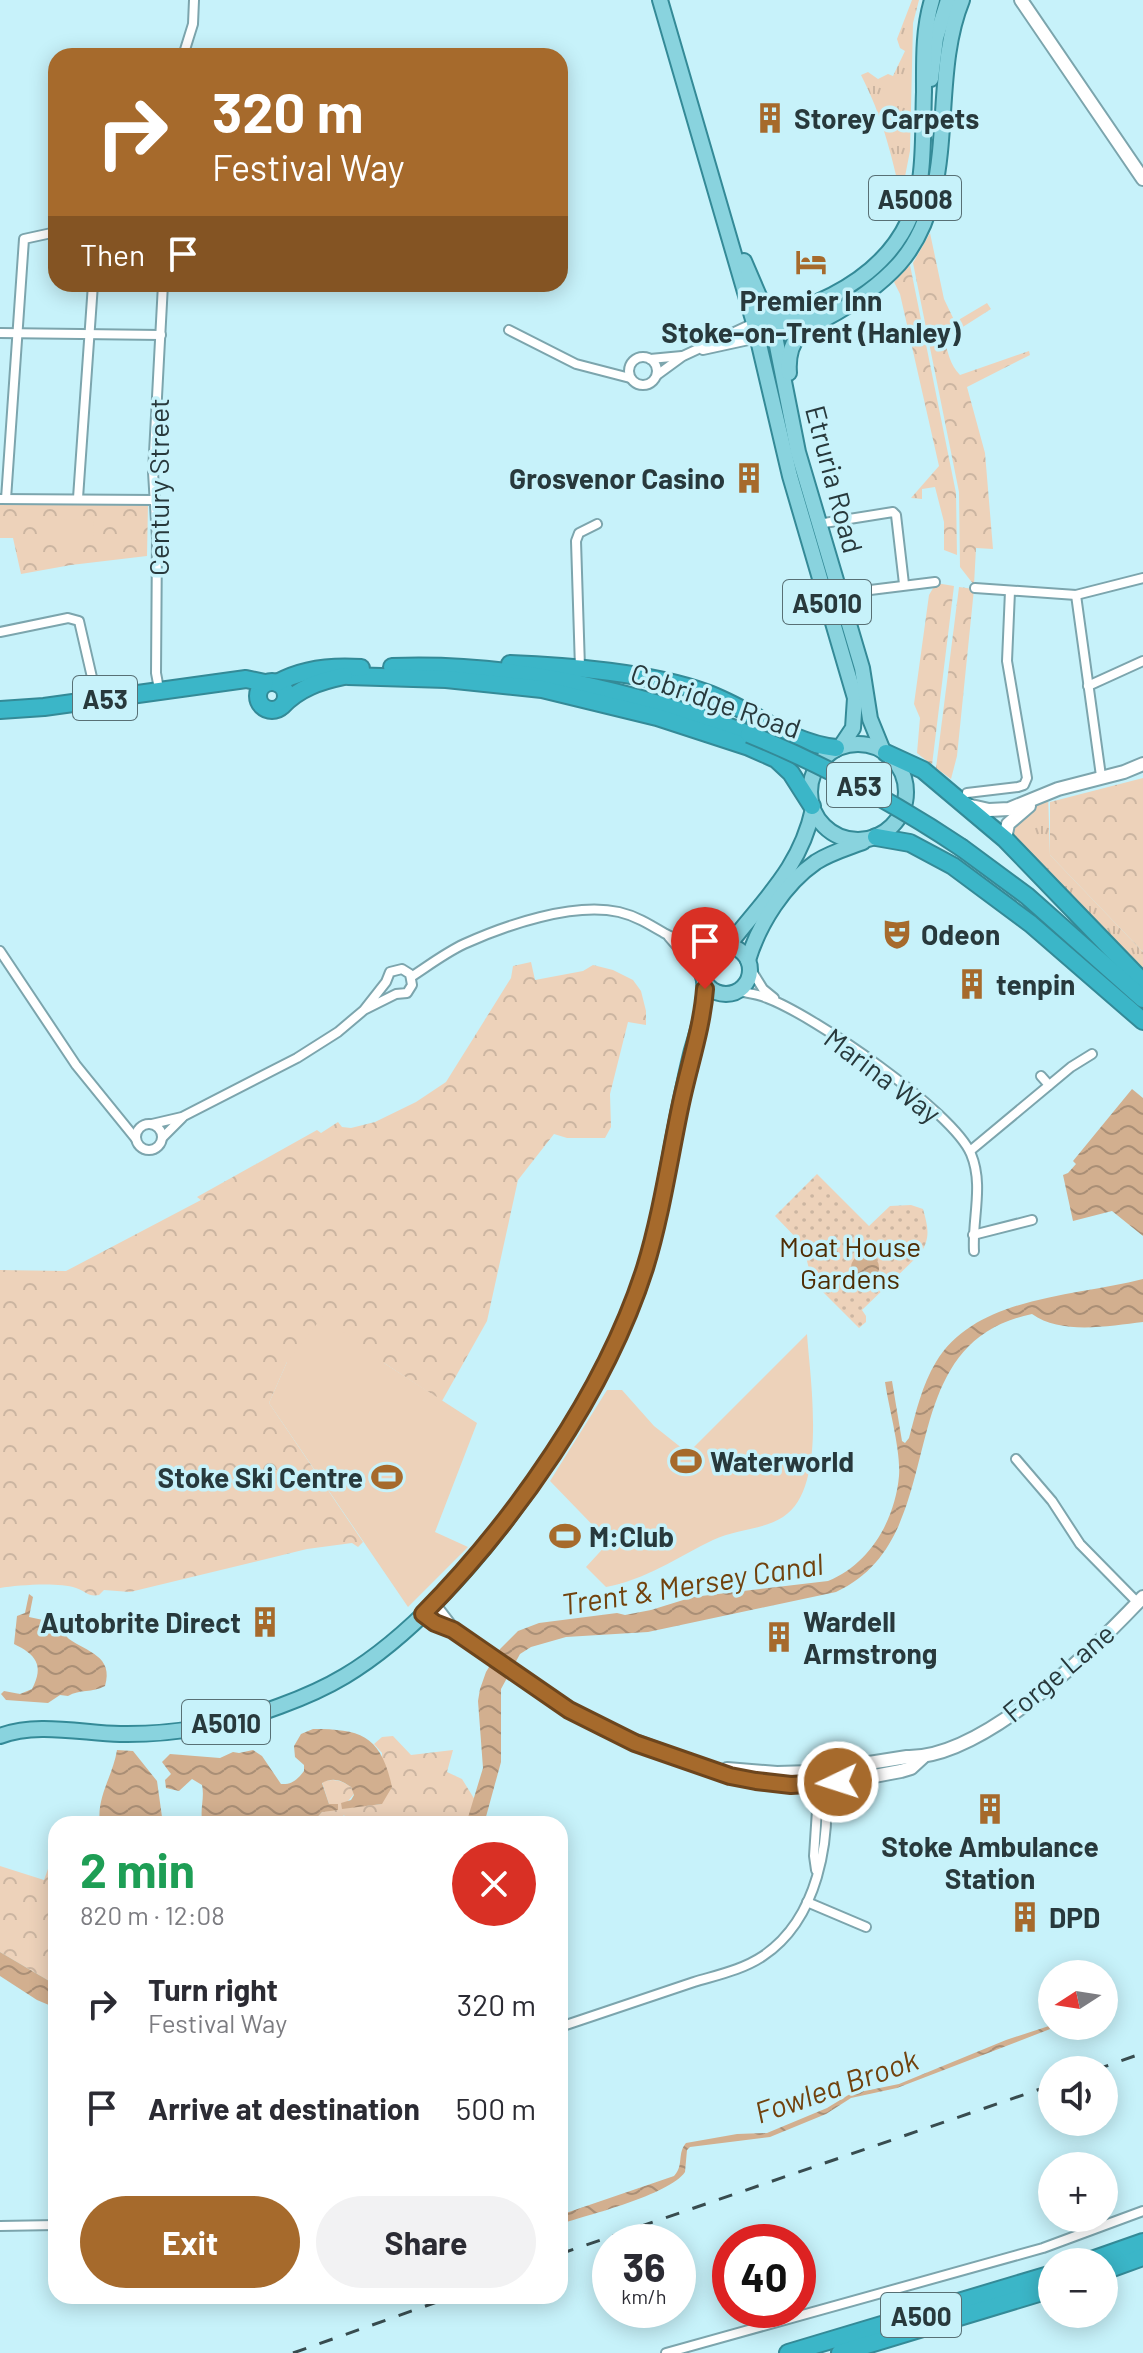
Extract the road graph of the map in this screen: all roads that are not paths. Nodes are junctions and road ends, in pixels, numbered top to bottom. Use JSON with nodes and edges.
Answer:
{"nodes":[{"id":1,"x":194,"y":0,"type":"edge"},
{"id":2,"x":660,"y":0,"type":"edge"},
{"id":3,"x":932,"y":0,"type":"edge"},
{"id":4,"x":948,"y":0,"type":"edge"},
{"id":5,"x":962,"y":0,"type":"edge"},
{"id":6,"x":1020,"y":1,"type":"edge"},
{"id":7,"x":186,"y":48,"type":"edge"},
{"id":8,"x":921,"y":175,"type":"junction"},
{"id":9,"x":1143,"y":179,"type":"edge"},
{"id":10,"x":726,"y":225,"type":"junction"},
{"id":11,"x":48,"y":234,"type":"edge"},
{"id":12,"x":92,"y":292,"type":"edge"},
{"id":13,"x":163,"y":292,"type":"edge"},
{"id":14,"x":856,"y":299,"type":"junction"},
{"id":15,"x":772,"y":325,"type":"junction"},
{"id":16,"x":509,"y":330,"type":"dead end"},
{"id":17,"x":756,"y":330,"type":"junction"},
{"id":18,"x":17,"y":332,"type":"junction"},
{"id":19,"x":89,"y":332,"type":"junction"},
{"id":20,"x":0,"y":333,"type":"edge"},
{"id":21,"x":161,"y":335,"type":"junction"},
{"id":22,"x":695,"y":352,"type":"junction"},
{"id":23,"x":683,"y":356,"type":"junction"},
{"id":24,"x":650,"y":359,"type":"junction"},
{"id":25,"x":630,"y":373,"type":"junction"},
{"id":26,"x":657,"y":375,"type":"junction"},
{"id":27,"x":791,"y":418,"type":"junction"},
{"id":28,"x":78,"y":498,"type":"junction"},
{"id":29,"x":3,"y":499,"type":"edge"},
{"id":30,"x":156,"y":502,"type":"junction"},
{"id":31,"x":597,"y":524,"type":"dead end"},
{"id":32,"x":818,"y":524,"type":"junction"},
{"id":33,"x":1143,"y":578,"type":"edge"},
{"id":34,"x":935,"y":582,"type":"dead end"},
{"id":35,"x":904,"y":584,"type":"junction"},
{"id":36,"x":975,"y":588,"type":"dead end"},
{"id":37,"x":1010,"y":591,"type":"junction"},
{"id":38,"x":1076,"y":595,"type":"junction"},
{"id":39,"x":833,"y":596,"type":"junction"},
{"id":40,"x":0,"y":632,"type":"edge"},
{"id":41,"x":1143,"y":661,"type":"edge"},
{"id":42,"x":428,"y":666,"type":"junction"},
{"id":43,"x":367,"y":668,"type":"junction"},
{"id":44,"x":580,"y":668,"type":"junction"},
{"id":45,"x":348,"y":676,"type":"junction"},
{"id":46,"x":210,"y":683,"type":"junction"},
{"id":47,"x":271,"y":683,"type":"junction"},
{"id":48,"x":1088,"y":686,"type":"junction"},
{"id":49,"x":159,"y":689,"type":"junction"},
{"id":50,"x":97,"y":699,"type":"junction"},
{"id":51,"x":260,"y":702,"type":"junction"},
{"id":52,"x":282,"y":706,"type":"junction"},
{"id":53,"x":0,"y":710,"type":"edge"},
{"id":54,"x":839,"y":747,"type":"junction"},
{"id":55,"x":885,"y":752,"type":"junction"},
{"id":56,"x":1143,"y":764,"type":"edge"},
{"id":57,"x":1101,"y":776,"type":"junction"},
{"id":58,"x":1000,"y":790,"type":"junction"},
{"id":59,"x":1048,"y":793,"type":"junction"},
{"id":60,"x":966,"y":799,"type":"junction"},
{"id":61,"x":1002,"y":800,"type":"dead end"},
{"id":62,"x":812,"y":808,"type":"junction"},
{"id":63,"x":873,"y":838,"type":"junction"},
{"id":64,"x":1005,"y":839,"type":"junction"},
{"id":65,"x":665,"y":934,"type":"junction"},
{"id":66,"x":722,"y":947,"type":"junction"},
{"id":67,"x":0,"y":951,"type":"edge"},
{"id":68,"x":749,"y":964,"type":"junction"},
{"id":69,"x":411,"y":977,"type":"junction"},
{"id":70,"x":704,"y":978,"type":"junction"},
{"id":71,"x":1119,"y":979,"type":"junction"},
{"id":72,"x":386,"y":982,"type":"junction"},
{"id":73,"x":1143,"y":982,"type":"edge"},
{"id":74,"x":734,"y":992,"type":"junction"},
{"id":75,"x":396,"y":994,"type":"junction"},
{"id":76,"x":1143,"y":999,"type":"edge"},
{"id":77,"x":784,"y":1005,"type":"junction"},
{"id":78,"x":1143,"y":1006,"type":"edge"},
{"id":79,"x":364,"y":1010,"type":"junction"},
{"id":80,"x":1143,"y":1021,"type":"edge"},
{"id":81,"x":699,"y":1031,"type":"junction"},
{"id":82,"x":1092,"y":1054,"type":"dead end"},
{"id":83,"x":1041,"y":1076,"type":"dead end"},
{"id":84,"x":1049,"y":1085,"type":"junction"},
{"id":85,"x":117,"y":1113,"type":"junction"},
{"id":86,"x":182,"y":1117,"type":"junction"},
{"id":87,"x":148,"y":1125,"type":"junction"},
{"id":88,"x":163,"y":1137,"type":"junction"},
{"id":89,"x":136,"y":1139,"type":"junction"},
{"id":90,"x":970,"y":1151,"type":"junction"},
{"id":91,"x":1032,"y":1220,"type":"dead end"},
{"id":92,"x":973,"y":1235,"type":"junction"},
{"id":93,"x":974,"y":1251,"type":"dead end"},
{"id":94,"x":1016,"y":1459,"type":"dead end"},
{"id":95,"x":1140,"y":1600,"type":"edge"},
{"id":96,"x":428,"y":1609,"type":"junction"},
{"id":97,"x":0,"y":1736,"type":"edge"},
{"id":98,"x":819,"y":1778,"type":"junction"},
{"id":99,"x":807,"y":1902,"type":"junction"},
{"id":100,"x":866,"y":1927,"type":"dead end"},
{"id":101,"x":568,"y":2024,"type":"edge"},
{"id":102,"x":1143,"y":2211,"type":"edge"},
{"id":103,"x":48,"y":2225,"type":"edge"},
{"id":104,"x":0,"y":2226,"type":"edge"},
{"id":105,"x":1143,"y":2242,"type":"edge"},
{"id":106,"x":1118,"y":2251,"type":"edge"},
{"id":107,"x":1143,"y":2257,"type":"edge"},
{"id":108,"x":1118,"y":2266,"type":"edge"},
{"id":109,"x":1038,"y":2278,"type":"edge"},
{"id":110,"x":1038,"y":2293,"type":"edge"},
{"id":111,"x":666,"y":2353,"type":"edge"},
{"id":112,"x":788,"y":2353,"type":"edge"},
{"id":113,"x":840,"y":2353,"type":"edge"}],
"edges":[{"from":1,"to":7,"type":"street"},
{"from":2,"to":10,"type":"main road","name":"Etruria Road","number":"A5010"},
{"from":3,"to":8,"type":"main road","number":"A5008"},
{"from":4,"to":8,"type":"main road","number":"A5008"},
{"from":5,"to":14,"type":"main road","number":"A5008"},
{"from":6,"to":9,"type":"street"},
{"from":8,"to":15,"type":"main road","number":"A5008"},
{"from":10,"to":15,"type":"main road","name":"Etruria Road","number":"A5010"},
{"from":10,"to":17,"type":"main road","name":"Etruria Road","number":"A5010"},
{"from":11,"to":18,"type":"street"},
{"from":12,"to":19,"type":"street"},
{"from":13,"to":21,"type":"street","name":"Century Street"},
{"from":14,"to":15,"type":"main road"},
{"from":14,"to":27,"type":"main road","number":"A5008"},
{"from":15,"to":17,"type":"main road"},
{"from":15,"to":27,"type":"main road","name":"Etruria Road","number":"A5010"},
{"from":16,"to":25,"type":"street"},
{"from":17,"to":22,"type":"street"},
{"from":17,"to":22,"type":"street"},
{"from":17,"to":39,"type":"main road","name":"Etruria Road","number":"A5010"},
{"from":18,"to":19,"type":"street"},
{"from":18,"to":20,"type":"street"},
{"from":18,"to":29,"type":"street"},
{"from":19,"to":21,"type":"street"},
{"from":19,"to":28,"type":"street"},
{"from":21,"to":30,"type":"street","name":"Century Street"},
{"from":22,"to":23,"type":"street"},
{"from":23,"to":24,"type":"street"},
{"from":23,"to":26,"type":"street"},
{"from":24,"to":25,"type":"street"},
{"from":24,"to":26,"type":"street"},
{"from":25,"to":26,"type":"street"},
{"from":27,"to":32,"type":"main road","name":"Etruria Road","number":"A5010"},
{"from":28,"to":29,"type":"street"},
{"from":28,"to":30,"type":"street"},
{"from":30,"to":49,"type":"street","name":"Century Street"},
{"from":31,"to":44,"type":"street"},
{"from":32,"to":35,"type":"street"},
{"from":32,"to":39,"type":"main road","name":"Etruria Road","number":"A5010"},
{"from":33,"to":38,"type":"street"},
{"from":34,"to":35,"type":"street"},
{"from":35,"to":39,"type":"street"},
{"from":36,"to":37,"type":"street"},
{"from":37,"to":38,"type":"street"},
{"from":37,"to":58,"type":"street"},
{"from":38,"to":48,"type":"street"},
{"from":39,"to":54,"type":"main road","name":"Etruria Road","number":"A5010"},
{"from":39,"to":55,"type":"main road","name":"Etruria Road","number":"A5010"},
{"from":40,"to":50,"type":"street"},
{"from":41,"to":48,"type":"street"},
{"from":42,"to":43,"type":"highway","name":"Cobridge Road","number":"A53"},
{"from":42,"to":44,"type":"highway"},
{"from":42,"to":71,"type":"highway","name":"Cobridge Road","number":"A53","bridge":true},
{"from":43,"to":45,"type":"highway"},
{"from":43,"to":47,"type":"highway","name":"Cobridge Road","number":"A53"},
{"from":44,"to":54,"type":"highway"},
{"from":45,"to":52,"type":"highway"},
{"from":45,"to":62,"type":"highway"},
{"from":46,"to":47,"type":"highway","name":"Cobridge Road","number":"A53"},
{"from":46,"to":49,"type":"highway","name":"Cobridge Road","number":"A53"},
{"from":46,"to":51,"type":"highway","name":"Cobridge Road","number":"A53"},
{"from":47,"to":51,"type":"highway"},
{"from":47,"to":52,"type":"highway"},
{"from":48,"to":57,"type":"street"},
{"from":49,"to":50,"type":"highway","name":"Cobridge Road","number":"A53"},
{"from":50,"to":53,"type":"highway","name":"Cobridge Road","number":"A53"},
{"from":51,"to":52,"type":"highway"},
{"from":54,"to":55,"type":"main road"},
{"from":54,"to":62,"type":"main road"},
{"from":55,"to":60,"type":"highway"},
{"from":55,"to":63,"type":"main road"},
{"from":56,"to":57,"type":"street"},
{"from":57,"to":59,"type":"street"},
{"from":58,"to":60,"type":"street"},
{"from":58,"to":61,"type":"street"},
{"from":59,"to":60,"type":"street"},
{"from":59,"to":64,"type":"street"},
{"from":60,"to":64,"type":"highway"},
{"from":62,"to":63,"type":"main road"},
{"from":62,"to":66,"type":"main road","number":"A5010"},
{"from":63,"to":68,"type":"main road","number":"A5010"},
{"from":63,"to":80,"type":"highway"},
{"from":64,"to":73,"type":"highway"},
{"from":65,"to":66,"type":"street"},
{"from":65,"to":69,"type":"street"},
{"from":65,"to":70,"type":"street"},
{"from":66,"to":68,"type":"main road"},
{"from":66,"to":70,"type":"main road","number":"A5010"},
{"from":67,"to":85,"type":"street"},
{"from":68,"to":74,"type":"main road","number":"A5010"},
{"from":68,"to":77,"type":"street","name":"Marina Way"},
{"from":69,"to":72,"type":"street"},
{"from":69,"to":75,"type":"street"},
{"from":70,"to":74,"type":"main road"},
{"from":70,"to":81,"type":"main road","number":"A5010"},
{"from":71,"to":76,"type":"highway","number":"A53"},
{"from":71,"to":78,"type":"highway","number":"A53"},
{"from":72,"to":75,"type":"street"},
{"from":72,"to":79,"type":"street"},
{"from":74,"to":77,"type":"street","name":"Marina Way"},
{"from":74,"to":81,"type":"main road","number":"A5010"},
{"from":75,"to":79,"type":"street"},
{"from":77,"to":90,"type":"street","name":"Marina Way"},
{"from":79,"to":86,"type":"street"},
{"from":81,"to":96,"type":"main road","number":"A5010"},
{"from":82,"to":84,"type":"street"},
{"from":83,"to":84,"type":"street"},
{"from":84,"to":90,"type":"street"},
{"from":85,"to":87,"type":"street"},
{"from":85,"to":89,"type":"street"},
{"from":86,"to":87,"type":"street"},
{"from":86,"to":88,"type":"street"},
{"from":87,"to":88,"type":"street"},
{"from":87,"to":89,"type":"street"},
{"from":88,"to":89,"type":"street"},
{"from":90,"to":92,"type":"street"},
{"from":91,"to":92,"type":"street"},
{"from":92,"to":93,"type":"street"},
{"from":94,"to":95,"type":"street"},
{"from":95,"to":98,"type":"street","name":"Forge Lane"},
{"from":96,"to":97,"type":"main road","number":"A5010"},
{"from":96,"to":98,"type":"street","name":"Forge Lane"},
{"from":98,"to":99,"type":"street"},
{"from":99,"to":100,"type":"street"},
{"from":99,"to":101,"type":"street"},
{"from":102,"to":111,"type":"street"},
{"from":103,"to":104,"type":"street"},
{"from":105,"to":106,"type":"highway"},
{"from":107,"to":108,"type":"highway"},
{"from":109,"to":112,"type":"highway","number":"A500"},
{"from":110,"to":113,"type":"highway","number":"A500"}]}
